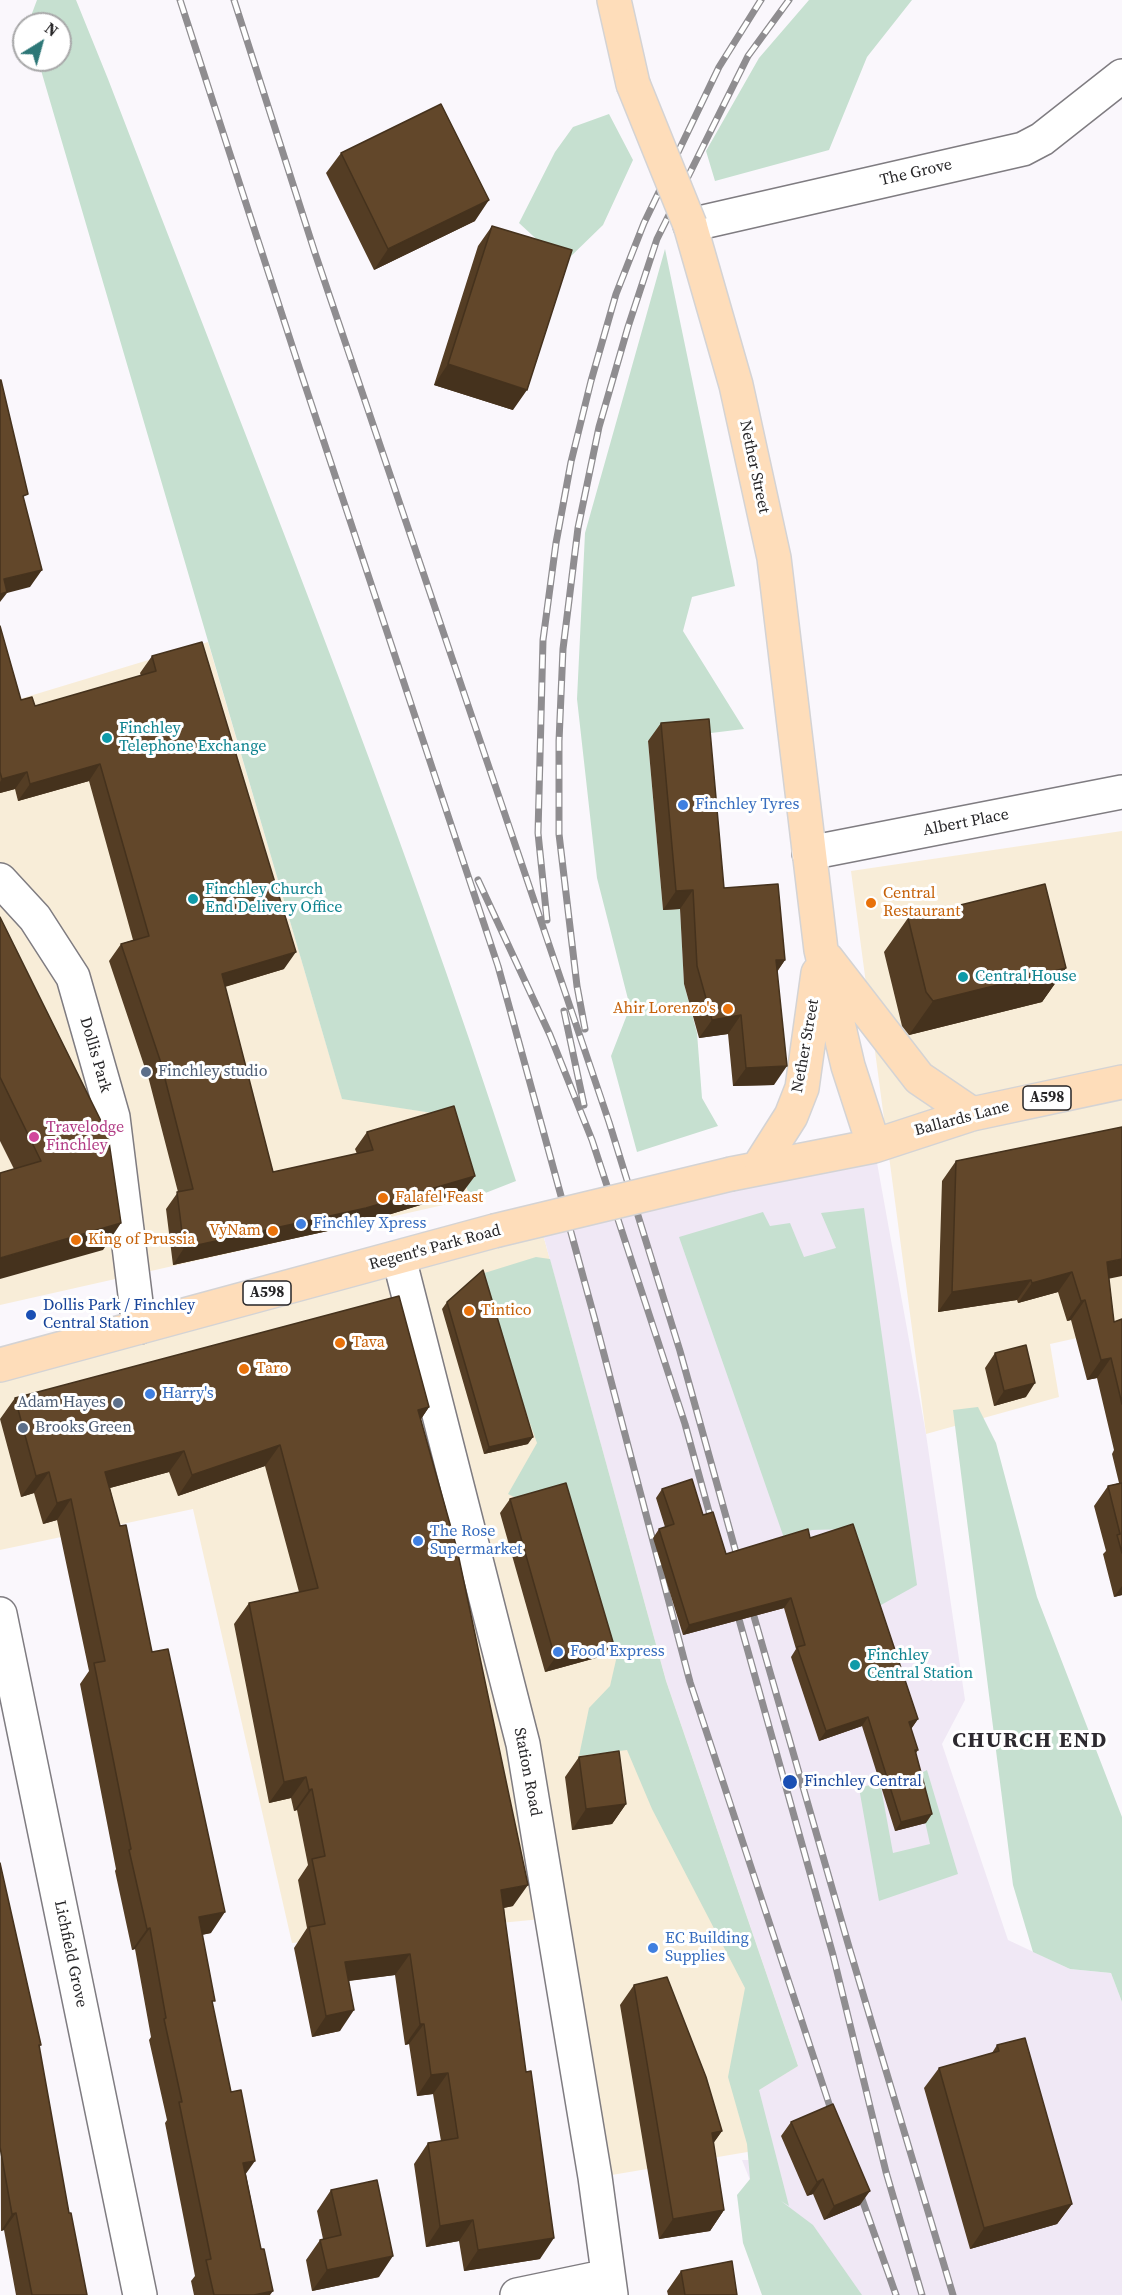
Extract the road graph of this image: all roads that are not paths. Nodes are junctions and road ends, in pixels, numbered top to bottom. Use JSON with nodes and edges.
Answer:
{"nodes":[{"id":1,"x":614,"y":0,"type":"edge"},
{"id":2,"x":1122,"y":76,"type":"edge"},
{"id":3,"x":690,"y":225,"type":"junction"},
{"id":4,"x":1122,"y":792,"type":"edge"},
{"id":5,"x":809,"y":853,"type":"junction"},
{"id":6,"x":0,"y":880,"type":"edge"},
{"id":7,"x":821,"y":950,"type":"junction"},
{"id":8,"x":1122,"y":1082,"type":"edge"},
{"id":9,"x":972,"y":1114,"type":"junction"},
{"id":10,"x":874,"y":1146,"type":"junction"},
{"id":11,"x":745,"y":1171,"type":"junction"},
{"id":12,"x":399,"y":1258,"type":"junction"},
{"id":13,"x":139,"y":1327,"type":"junction"},
{"id":14,"x":0,"y":1365,"type":"edge"},
{"id":15,"x":0,"y":1614,"type":"edge"},
{"id":16,"x":609,"y":2286,"type":"edge"},
{"id":17,"x":140,"y":2295,"type":"edge"},
{"id":18,"x":517,"y":2295,"type":"edge"}],
"edges":[{"from":1,"to":3,"type":"main road","name":"Nether Street","bridge":true},
{"from":2,"to":3,"type":"street","name":"The Grove"},
{"from":3,"to":5,"type":"main road","name":"Nether Street"},
{"from":4,"to":5,"type":"street","name":"Albert Place"},
{"from":5,"to":7,"type":"main road","name":"Nether Street"},
{"from":6,"to":13,"type":"street","name":"Dollis Park"},
{"from":7,"to":9,"type":"main road"},
{"from":7,"to":10,"type":"main road","name":"Nether Street"},
{"from":7,"to":11,"type":"main road","name":"Nether Street"},
{"from":8,"to":9,"type":"main road","name":"Ballards Lane","number":"A598"},
{"from":9,"to":10,"type":"main road","name":"Ballards Lane","number":"A598"},
{"from":10,"to":11,"type":"main road","name":"Regent's Park Road","number":"A598"},
{"from":11,"to":12,"type":"main road","name":"Regent's Park Road","number":"A598","bridge":true},
{"from":12,"to":13,"type":"main road","name":"Regent's Park Road","number":"A598"},
{"from":12,"to":16,"type":"street","name":"Station Road"},
{"from":13,"to":14,"type":"main road","name":"Regent's Park Road","number":"A598"},
{"from":15,"to":17,"type":"street","name":"Lichfield Grove"},
{"from":16,"to":18,"type":"street"}]}
